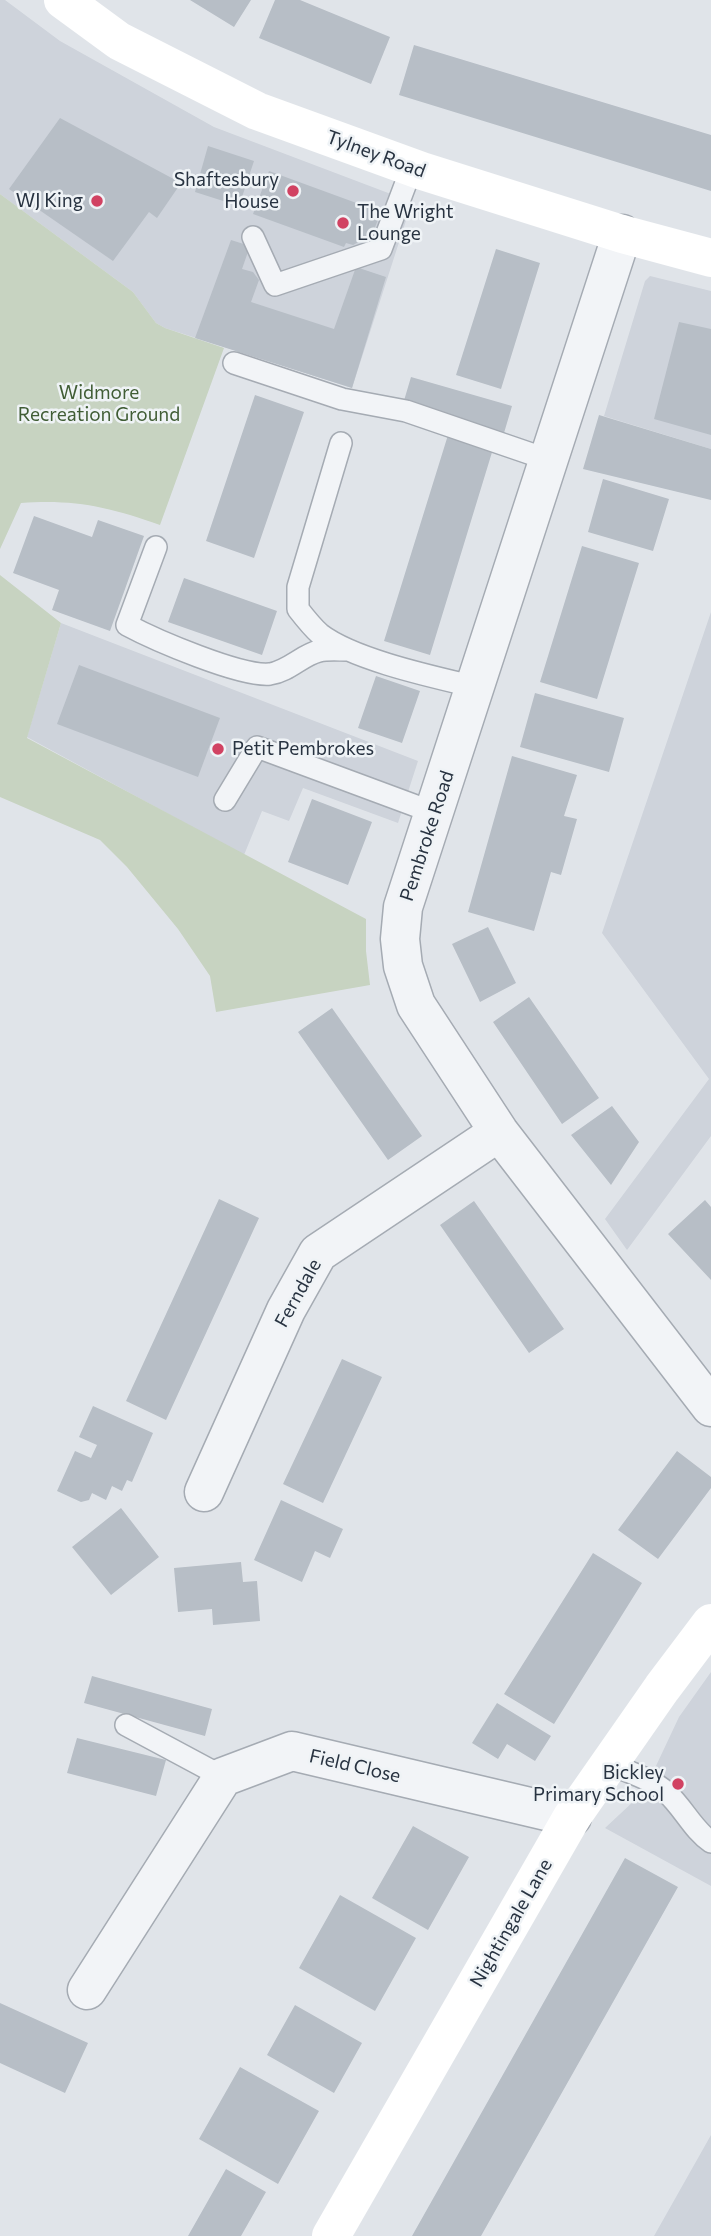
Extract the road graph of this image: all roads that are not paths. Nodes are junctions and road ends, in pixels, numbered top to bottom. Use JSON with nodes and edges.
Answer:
{"nodes":[{"id":1,"x":63,"y":0,"type":"edge"},
{"id":2,"x":412,"y":167,"type":"junction"},
{"id":3,"x":622,"y":234,"type":"junction"},
{"id":4,"x":253,"y":237,"type":"dead end"},
{"id":5,"x":711,"y":258,"type":"edge"},
{"id":6,"x":234,"y":363,"type":"dead end"},
{"id":7,"x":341,"y":443,"type":"dead end"},
{"id":8,"x":549,"y":460,"type":"junction"},
{"id":9,"x":156,"y":547,"type":"dead end"},
{"id":10,"x":349,"y":650,"type":"junction"},
{"id":11,"x":476,"y":687,"type":"junction"},
{"id":12,"x":225,"y":800,"type":"dead end"},
{"id":13,"x":435,"y":813,"type":"junction"},
{"id":14,"x":499,"y":1132,"type":"junction"},
{"id":15,"x":711,"y":1408,"type":"edge"},
{"id":16,"x":204,"y":1492,"type":"dead end"},
{"id":17,"x":711,"y":1623,"type":"edge"},
{"id":18,"x":126,"y":1725,"type":"dead end"},
{"id":19,"x":610,"y":1764,"type":"junction"},
{"id":20,"x":223,"y":1777,"type":"junction"},
{"id":21,"x":572,"y":1817,"type":"junction"},
{"id":22,"x":711,"y":1842,"type":"edge"},
{"id":23,"x":88,"y":1990,"type":"dead end"},
{"id":24,"x":331,"y":2236,"type":"edge"}],
"edges":[{"from":1,"to":2,"type":"street","name":"Tylney Road"},
{"from":2,"to":3,"type":"street","name":"Tylney Road"},
{"from":2,"to":4,"type":"lane"},
{"from":3,"to":5,"type":"street","name":"Tylney Road"},
{"from":3,"to":8,"type":"street","name":"Pembroke Road"},
{"from":6,"to":8,"type":"lane"},
{"from":7,"to":10,"type":"lane"},
{"from":8,"to":11,"type":"street","name":"Pembroke Road"},
{"from":9,"to":10,"type":"lane"},
{"from":10,"to":11,"type":"lane"},
{"from":11,"to":13,"type":"street","name":"Pembroke Road"},
{"from":12,"to":13,"type":"lane"},
{"from":13,"to":14,"type":"street","name":"Pembroke Road"},
{"from":14,"to":15,"type":"street","name":"Pembroke Road"},
{"from":14,"to":16,"type":"street","name":"Ferndale"},
{"from":17,"to":19,"type":"street","name":"Nightingale Lane"},
{"from":18,"to":20,"type":"lane"},
{"from":19,"to":21,"type":"street","name":"Nightingale Lane"},
{"from":19,"to":22,"type":"lane"},
{"from":20,"to":21,"type":"street","name":"Field Close"},
{"from":20,"to":23,"type":"street"},
{"from":21,"to":24,"type":"street","name":"Nightingale Lane"}]}
